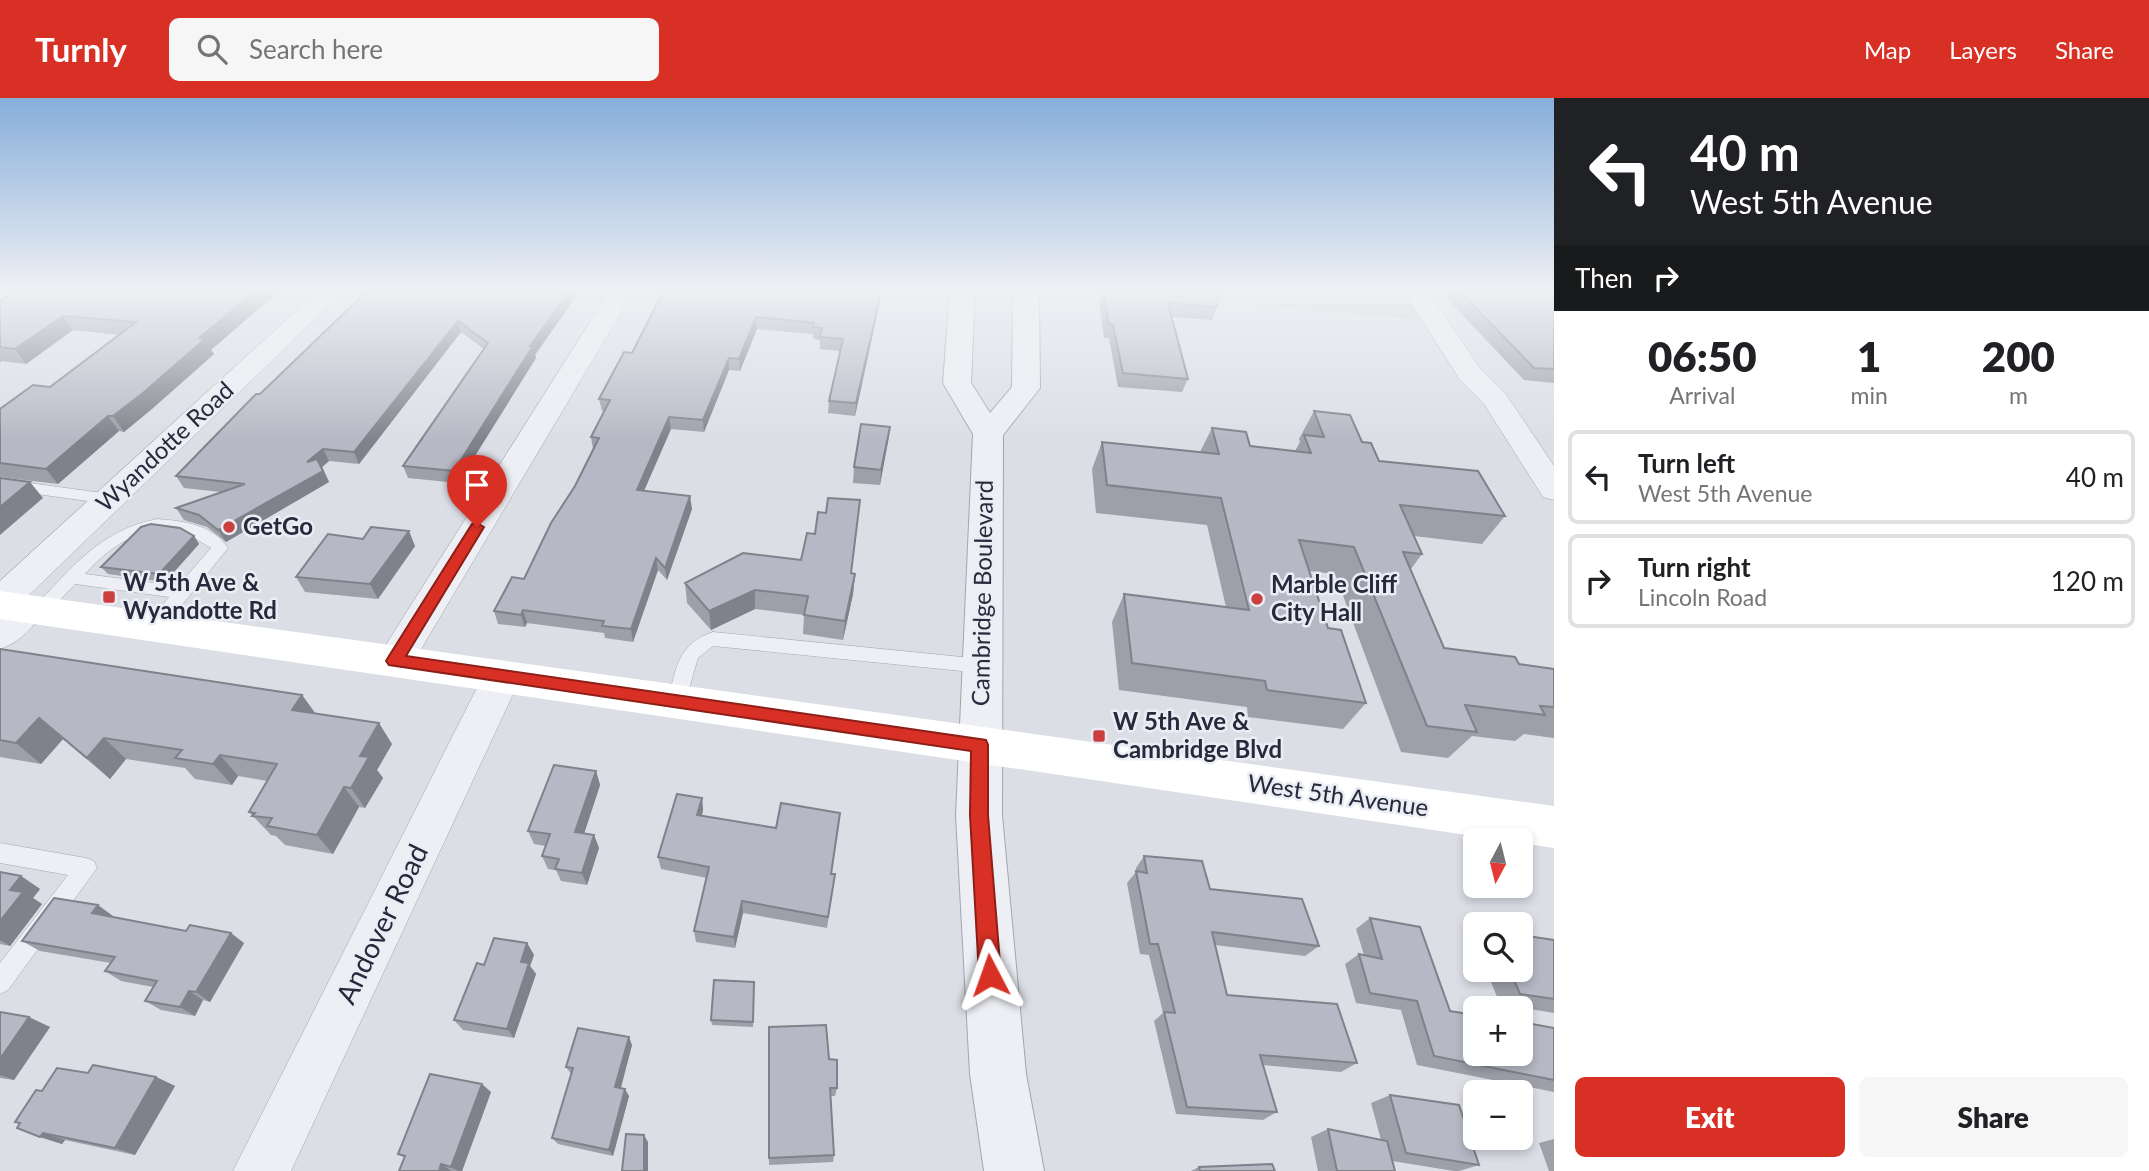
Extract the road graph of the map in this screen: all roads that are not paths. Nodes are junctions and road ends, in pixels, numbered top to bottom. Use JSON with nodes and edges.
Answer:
{"nodes":[{"id":1,"x":278,"y":342,"type":"edge"},
{"id":2,"x":590,"y":342,"type":"edge"},
{"id":3,"x":960,"y":342,"type":"edge"},
{"id":4,"x":1026,"y":342,"type":"edge"},
{"id":5,"x":1449,"y":342,"type":"edge"},
{"id":6,"x":988,"y":434,"type":"junction"},
{"id":7,"x":0,"y":484,"type":"edge"},
{"id":8,"x":1554,"y":490,"type":"edge"},
{"id":9,"x":110,"y":499,"type":"junction"},
{"id":10,"x":53,"y":552,"type":"junction"},
{"id":11,"x":93,"y":558,"type":"junction"},
{"id":12,"x":72,"y":578,"type":"junction"},
{"id":13,"x":183,"y":593,"type":"junction"},
{"id":14,"x":17,"y":607,"type":"edge"},
{"id":15,"x":154,"y":627,"type":"junction"},
{"id":16,"x":0,"y":635,"type":"edge"},
{"id":17,"x":395,"y":661,"type":"junction"},
{"id":18,"x":982,"y":666,"type":"junction"},
{"id":19,"x":502,"y":677,"type":"junction"},
{"id":20,"x":677,"y":701,"type":"junction"},
{"id":21,"x":979,"y":745,"type":"junction"},
{"id":22,"x":1554,"y":827,"type":"edge"},
{"id":23,"x":0,"y":853,"type":"edge"},
{"id":24,"x":0,"y":982,"type":"edge"},
{"id":25,"x":261,"y":1171,"type":"edge"},
{"id":26,"x":1014,"y":1171,"type":"edge"}],
"edges":[{"from":1,"to":9,"type":"street","name":"Wyandotte Road"},
{"from":2,"to":17,"type":"street"},
{"from":3,"to":6,"type":"street"},
{"from":4,"to":6,"type":"street"},
{"from":5,"to":8,"type":"street"},
{"from":6,"to":18,"type":"street","name":"Cambridge Boulevard"},
{"from":7,"to":9,"type":"lane"},
{"from":9,"to":10,"type":"street","name":"Wyandotte Road"},
{"from":10,"to":11,"type":"lane"},
{"from":10,"to":14,"type":"street","name":"Wyandotte Road"},
{"from":11,"to":12,"type":"lane"},
{"from":11,"to":13,"type":"lane"},
{"from":12,"to":13,"type":"lane"},
{"from":12,"to":14,"type":"lane"},
{"from":13,"to":15,"type":"lane"},
{"from":14,"to":15,"type":"main road","name":"West 5th Avenue"},
{"from":14,"to":16,"type":"street","name":"Wyandotte Road"},
{"from":15,"to":17,"type":"main road","name":"West 5th Avenue"},
{"from":17,"to":19,"type":"main road","name":"West 5th Avenue"},
{"from":18,"to":20,"type":"lane"},
{"from":18,"to":21,"type":"street","name":"Cambridge Boulevard"},
{"from":19,"to":20,"type":"main road","name":"West 5th Avenue"},
{"from":19,"to":25,"type":"street","name":"Andover Road"},
{"from":20,"to":21,"type":"main road","name":"West 5th Avenue"},
{"from":21,"to":22,"type":"main road","name":"West 5th Avenue"},
{"from":21,"to":26,"type":"street","name":"Cambridge Boulevard"},
{"from":23,"to":24,"type":"lane"}]}
